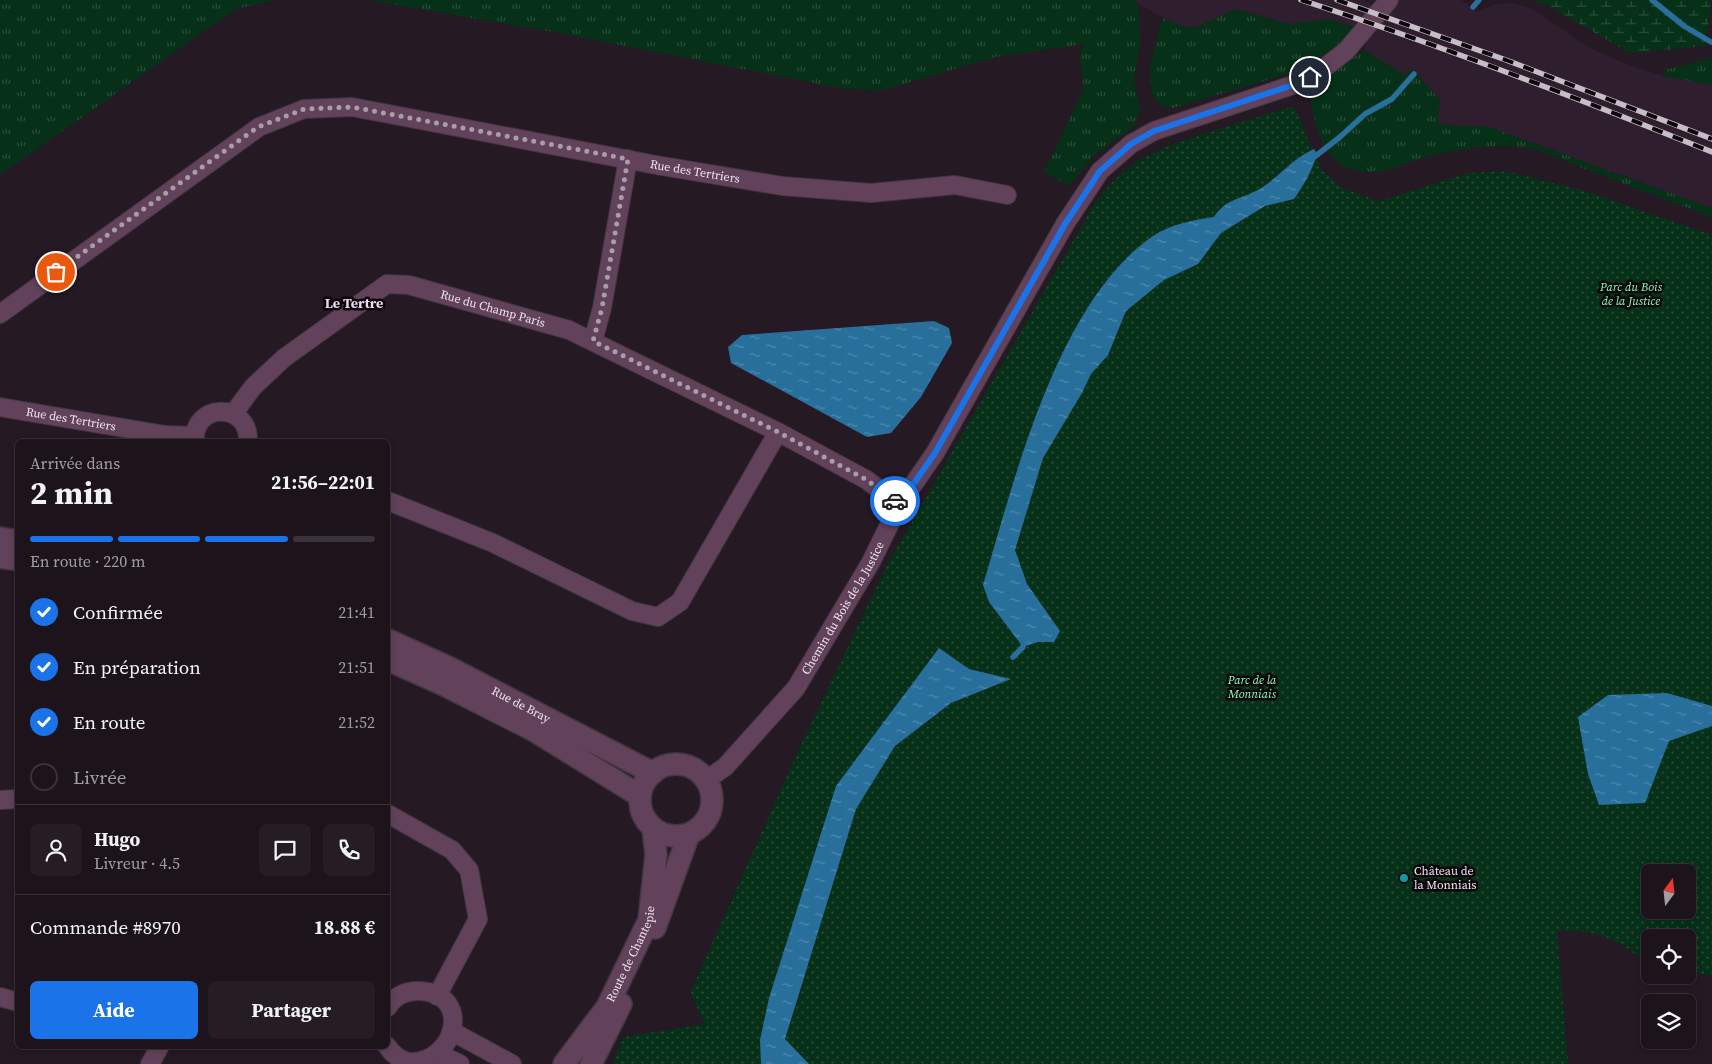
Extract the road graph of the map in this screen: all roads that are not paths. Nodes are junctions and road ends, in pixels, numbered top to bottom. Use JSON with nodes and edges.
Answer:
{"nodes":[{"id":1,"x":1389,"y":0,"type":"edge"},
{"id":2,"x":628,"y":159,"type":"junction"},
{"id":3,"x":1007,"y":196,"type":"dead end"},
{"id":4,"x":0,"y":314,"type":"edge"},
{"id":5,"x":593,"y":341,"type":"junction"},
{"id":6,"x":3,"y":403,"type":"edge"},
{"id":7,"x":233,"y":414,"type":"junction"},
{"id":8,"x":778,"y":432,"type":"junction"},
{"id":9,"x":195,"y":439,"type":"edge"},
{"id":10,"x":248,"y":439,"type":"edge"},
{"id":11,"x":390,"y":502,"type":"edge"},
{"id":12,"x":899,"y":505,"type":"junction"},
{"id":13,"x":0,"y":538,"type":"edge"},
{"id":14,"x":15,"y":540,"type":"edge"},
{"id":15,"x":0,"y":557,"type":"edge"},
{"id":16,"x":15,"y":560,"type":"edge"},
{"id":17,"x":390,"y":641,"type":"edge"},
{"id":18,"x":390,"y":661,"type":"edge"},
{"id":19,"x":653,"y":772,"type":"junction"},
{"id":20,"x":706,"y":780,"type":"junction"},
{"id":21,"x":640,"y":796,"type":"junction"},
{"id":22,"x":15,"y":799,"type":"edge"},
{"id":23,"x":0,"y":800,"type":"edge"},
{"id":24,"x":390,"y":815,"type":"edge"},
{"id":25,"x":653,"y":828,"type":"junction"},
{"id":26,"x":688,"y":834,"type":"junction"},
{"id":27,"x":437,"y":996,"type":"junction"},
{"id":28,"x":0,"y":997,"type":"edge"},
{"id":29,"x":15,"y":1001,"type":"edge"},
{"id":30,"x":390,"y":1002,"type":"edge"},
{"id":31,"x":453,"y":1032,"type":"junction"},
{"id":32,"x":158,"y":1049,"type":"edge"},
{"id":33,"x":441,"y":1054,"type":"junction"},
{"id":34,"x":394,"y":1056,"type":"edge"},
{"id":35,"x":150,"y":1064,"type":"edge"},
{"id":36,"x":460,"y":1064,"type":"edge"},
{"id":37,"x":512,"y":1064,"type":"edge"},
{"id":38,"x":564,"y":1064,"type":"edge"},
{"id":39,"x":591,"y":1064,"type":"edge"}],
"edges":[{"from":1,"to":12,"type":"street","name":"Chemin du Bois de la Justice"},
{"from":2,"to":3,"type":"street","name":"Rue des Tertriers"},
{"from":2,"to":4,"type":"street","name":"Rue des Tertriers"},
{"from":2,"to":5,"type":"street"},
{"from":5,"to":7,"type":"street","name":"Rue du Champ Paris"},
{"from":5,"to":8,"type":"street","name":"Rue du Champ Paris"},
{"from":6,"to":9,"type":"street","name":"Rue des Tertriers"},
{"from":7,"to":9,"type":"street"},
{"from":7,"to":10,"type":"street"},
{"from":8,"to":11,"type":"street"},
{"from":8,"to":12,"type":"street","name":"Rue du Champ Paris"},
{"from":12,"to":20,"type":"street","name":"Chemin du Bois de la Justice"},
{"from":13,"to":14,"type":"street"},
{"from":15,"to":16,"type":"street"},
{"from":17,"to":19,"type":"street","name":"Rue de Bray"},
{"from":18,"to":21,"type":"street","name":"Rue de Bray"},
{"from":19,"to":20,"type":"street"},
{"from":19,"to":21,"type":"street"},
{"from":20,"to":26,"type":"street"},
{"from":21,"to":25,"type":"street"},
{"from":22,"to":23,"type":"street"},
{"from":24,"to":27,"type":"street"},
{"from":25,"to":26,"type":"street"},
{"from":25,"to":38,"type":"street","name":"Route de Chantepie"},
{"from":26,"to":39,"type":"street","name":"Route de Chantepie"},
{"from":27,"to":30,"type":"street"},
{"from":27,"to":31,"type":"street"},
{"from":28,"to":29,"type":"street"},
{"from":31,"to":33,"type":"street"},
{"from":31,"to":37,"type":"street"},
{"from":32,"to":35,"type":"street"},
{"from":33,"to":34,"type":"street"},
{"from":33,"to":36,"type":"street"}]}
